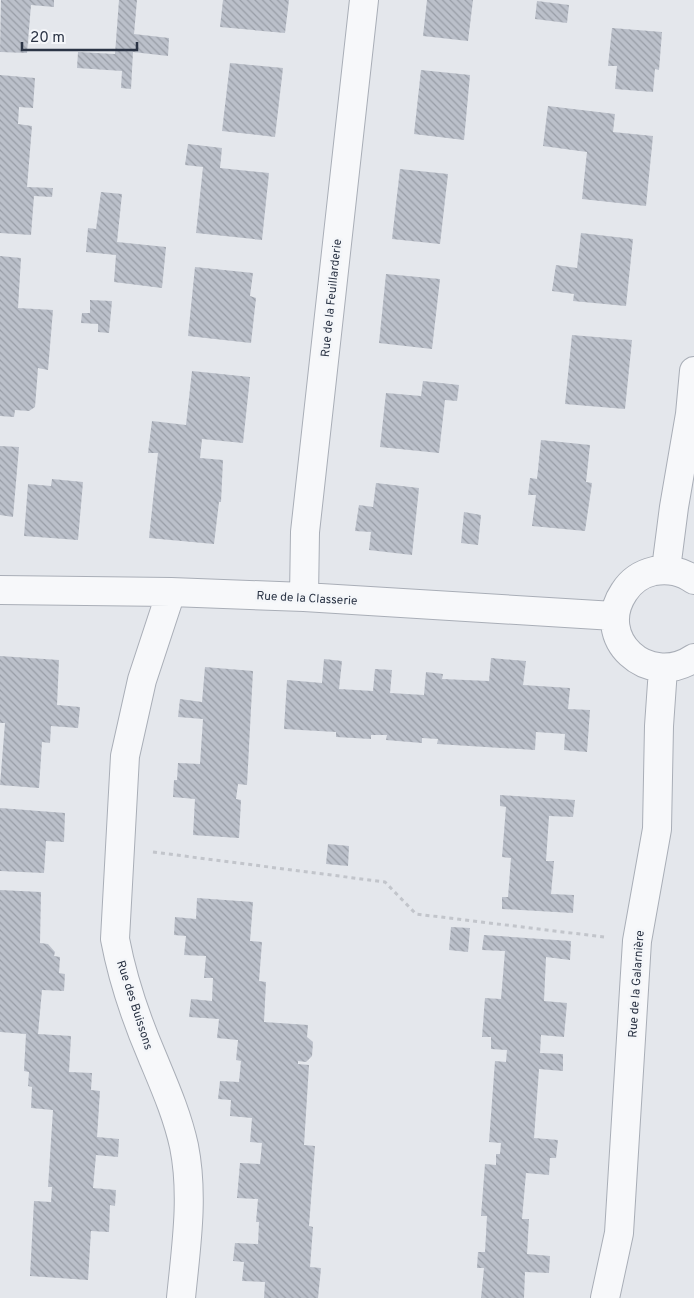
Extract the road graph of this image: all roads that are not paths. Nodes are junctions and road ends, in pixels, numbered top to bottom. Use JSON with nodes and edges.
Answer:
{"nodes":[{"id":1,"x":364,"y":0,"type":"edge"},
{"id":2,"x":694,"y":371,"type":"edge"},
{"id":3,"x":666,"y":569,"type":"junction"},
{"id":4,"x":694,"y":580,"type":"edge"},
{"id":5,"x":0,"y":590,"type":"edge"},
{"id":6,"x":171,"y":592,"type":"junction"},
{"id":7,"x":304,"y":597,"type":"junction"},
{"id":8,"x":614,"y":616,"type":"junction"},
{"id":9,"x":694,"y":658,"type":"edge"},
{"id":10,"x":664,"y":669,"type":"junction"},
{"id":11,"x":182,"y":1298,"type":"edge"},
{"id":12,"x":605,"y":1298,"type":"edge"}],
"edges":[{"from":1,"to":7,"type":"street","name":"Rue de la Feuillarderie"},
{"from":2,"to":3,"type":"street"},
{"from":3,"to":4,"type":"street"},
{"from":3,"to":8,"type":"street"},
{"from":5,"to":6,"type":"street","name":"Rue de la Classerie"},
{"from":6,"to":7,"type":"street","name":"Rue de la Classerie"},
{"from":6,"to":11,"type":"street","name":"Rue des Buissons"},
{"from":7,"to":8,"type":"street","name":"Rue de la Classerie"},
{"from":8,"to":10,"type":"street"},
{"from":9,"to":10,"type":"street"},
{"from":10,"to":12,"type":"street","name":"Rue de la Galarnière"}]}
